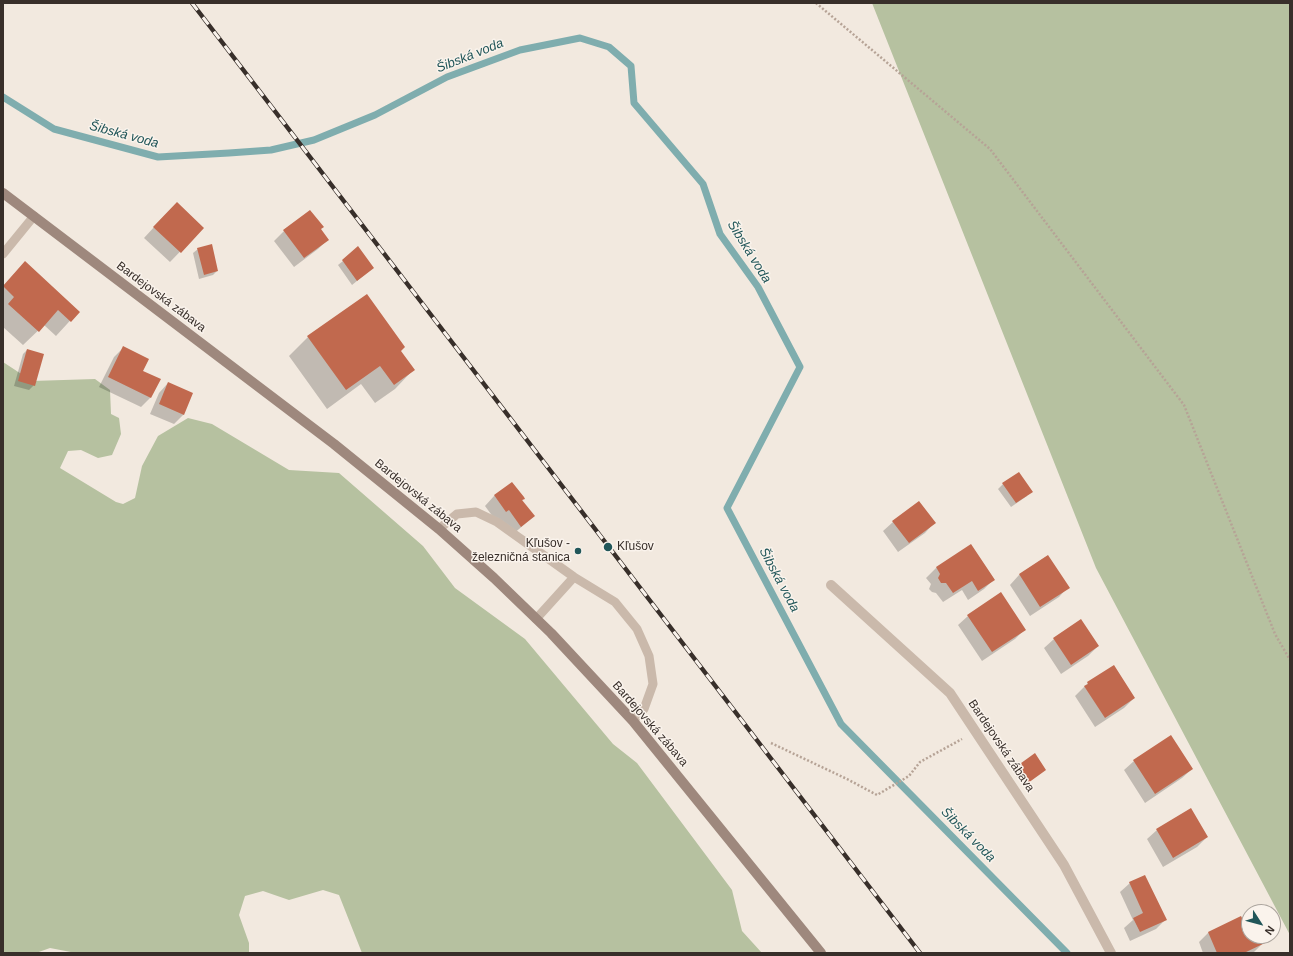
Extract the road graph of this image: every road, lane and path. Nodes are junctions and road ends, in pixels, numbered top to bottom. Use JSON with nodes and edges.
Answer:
{"nodes":[{"id":1,"x":816,"y":3,"type":"edge"},
{"id":2,"x":3,"y":193,"type":"edge"},
{"id":3,"x":34,"y":216,"type":"junction"},
{"id":4,"x":3,"y":254,"type":"edge"},
{"id":5,"x":439,"y":529,"type":"junction"},
{"id":6,"x":574,"y":577,"type":"junction"},
{"id":7,"x":831,"y":584,"type":"dead end"},
{"id":8,"x":536,"y":619,"type":"junction"},
{"id":9,"x":1290,"y":660,"type":"edge"},
{"id":10,"x":633,"y":721,"type":"junction"},
{"id":11,"x":976,"y":731,"type":"junction"},
{"id":12,"x":771,"y":743,"type":"dead end"},
{"id":13,"x":821,"y":953,"type":"edge"},
{"id":14,"x":1111,"y":953,"type":"edge"}],
"edges":[{"from":1,"to":9,"type":"path"},
{"from":2,"to":3,"type":"main road","name":"Bardejovská zábava"},
{"from":3,"to":4,"type":"lane"},
{"from":3,"to":5,"type":"main road","name":"Bardejovská zábava"},
{"from":5,"to":6,"type":"lane"},
{"from":5,"to":8,"type":"main road","name":"Bardejovská zábava"},
{"from":6,"to":8,"type":"lane"},
{"from":6,"to":10,"type":"lane"},
{"from":7,"to":11,"type":"street","name":"Bardejovská zábava"},
{"from":8,"to":10,"type":"main road","name":"Bardejovská zábava"},
{"from":10,"to":13,"type":"main road","name":"Bardejovská zábava"},
{"from":11,"to":12,"type":"path"},
{"from":11,"to":14,"type":"street","name":"Bardejovská zábava"}]}
